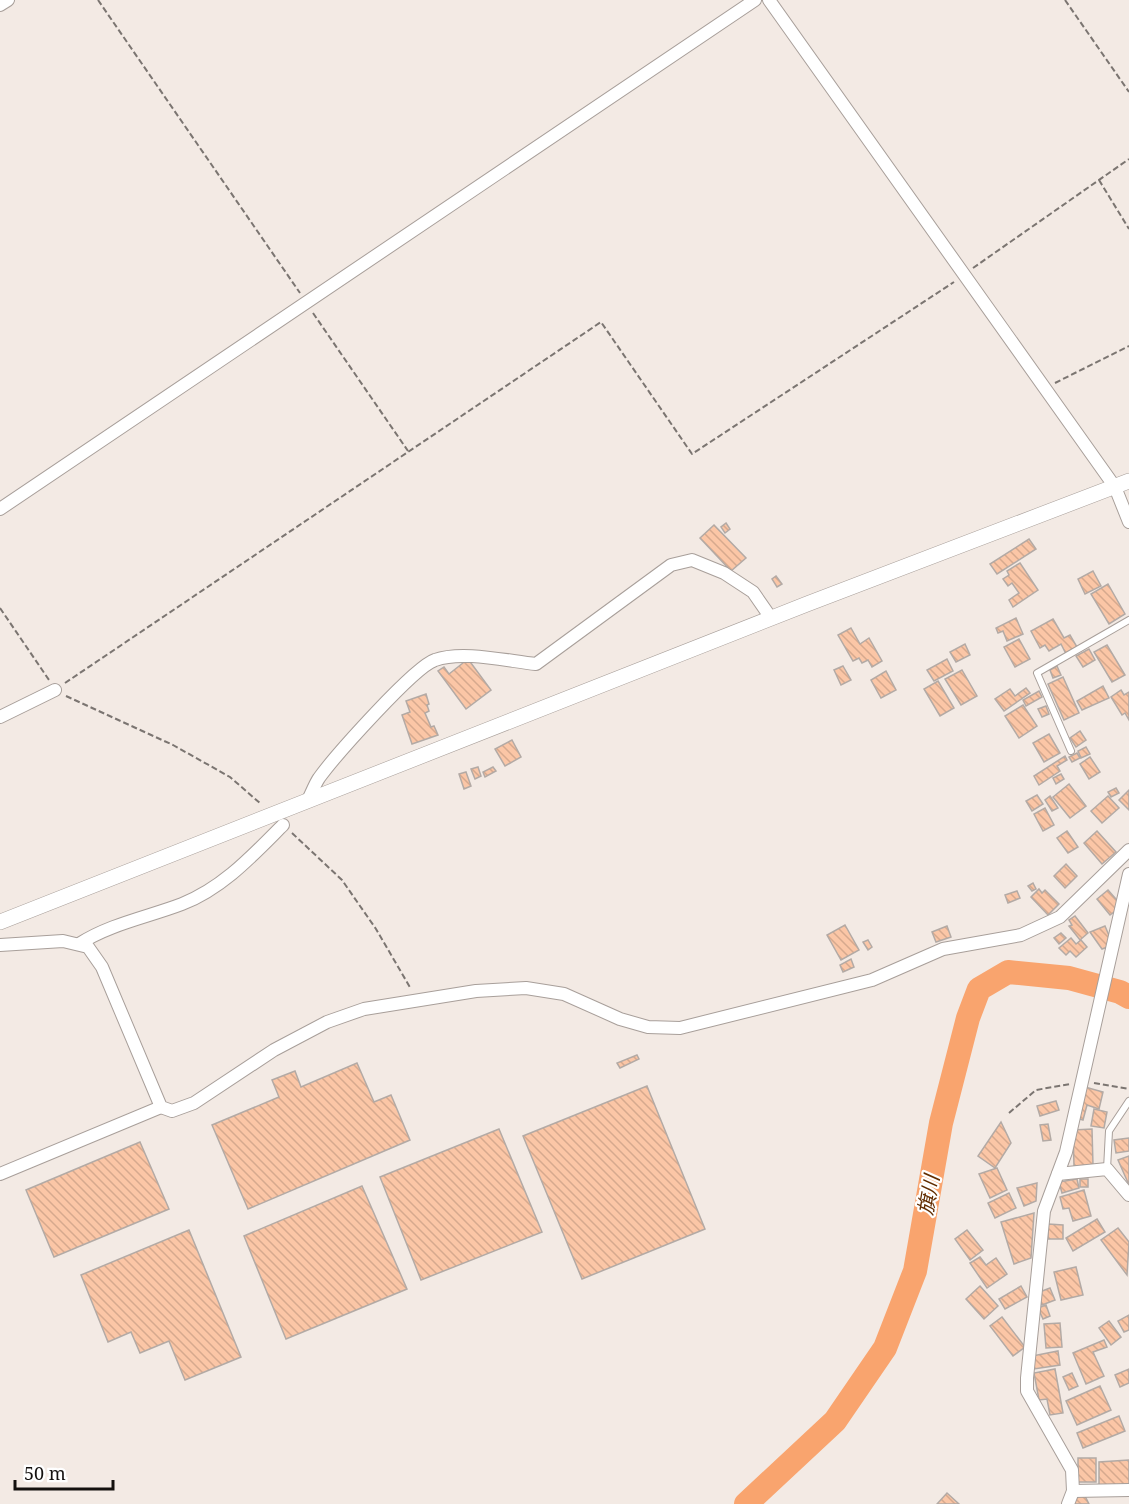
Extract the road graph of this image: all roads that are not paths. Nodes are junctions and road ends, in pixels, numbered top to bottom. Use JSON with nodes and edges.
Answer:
{"nodes":[{"id":1,"x":8,"y":0,"type":"edge"},
{"id":2,"x":755,"y":0,"type":"edge"},
{"id":3,"x":769,"y":0,"type":"edge"},
{"id":4,"x":0,"y":5,"type":"edge"},
{"id":5,"x":1122,"y":484,"type":"edge"},
{"id":6,"x":0,"y":509,"type":"edge"},
{"id":7,"x":1129,"y":522,"type":"edge"},
{"id":8,"x":771,"y":618,"type":"junction"},
{"id":9,"x":1129,"y":620,"type":"edge"},
{"id":10,"x":55,"y":690,"type":"road end"},
{"id":11,"x":0,"y":717,"type":"edge"},
{"id":12,"x":1071,"y":751,"type":"dead end"},
{"id":13,"x":309,"y":798,"type":"junction"},
{"id":14,"x":278,"y":819,"type":"junction"},
{"id":15,"x":1129,"y":850,"type":"edge"},
{"id":16,"x":1129,"y":874,"type":"edge"},
{"id":17,"x":0,"y":922,"type":"edge"},
{"id":18,"x":79,"y":944,"type":"junction"},
{"id":19,"x":0,"y":945,"type":"edge"},
{"id":20,"x":1129,"y":1101,"type":"edge"},
{"id":21,"x":161,"y":1107,"type":"junction"},
{"id":22,"x":1107,"y":1169,"type":"junction"},
{"id":23,"x":0,"y":1174,"type":"edge"},
{"id":24,"x":1058,"y":1174,"type":"junction"},
{"id":25,"x":1129,"y":1195,"type":"edge"},
{"id":26,"x":1129,"y":1490,"type":"edge"},
{"id":27,"x":1073,"y":1491,"type":"junction"},
{"id":28,"x":1068,"y":1504,"type":"edge"}],
"edges":[{"from":1,"to":4,"type":"street"},
{"from":2,"to":6,"type":"street"},
{"from":3,"to":5,"type":"street"},
{"from":5,"to":7,"type":"street"},
{"from":5,"to":8,"type":"street"},
{"from":8,"to":13,"type":"street"},
{"from":8,"to":13,"type":"street"},
{"from":9,"to":12,"type":"lane"},
{"from":10,"to":11,"type":"street"},
{"from":13,"to":14,"type":"street"},
{"from":14,"to":17,"type":"street"},
{"from":14,"to":18,"type":"street"},
{"from":15,"to":21,"type":"street"},
{"from":16,"to":24,"type":"street"},
{"from":18,"to":19,"type":"street"},
{"from":18,"to":21,"type":"street"},
{"from":20,"to":22,"type":"lane"},
{"from":21,"to":23,"type":"street"},
{"from":22,"to":24,"type":"street"},
{"from":22,"to":25,"type":"street"},
{"from":24,"to":27,"type":"street"},
{"from":26,"to":27,"type":"street"},
{"from":27,"to":28,"type":"street"}]}
